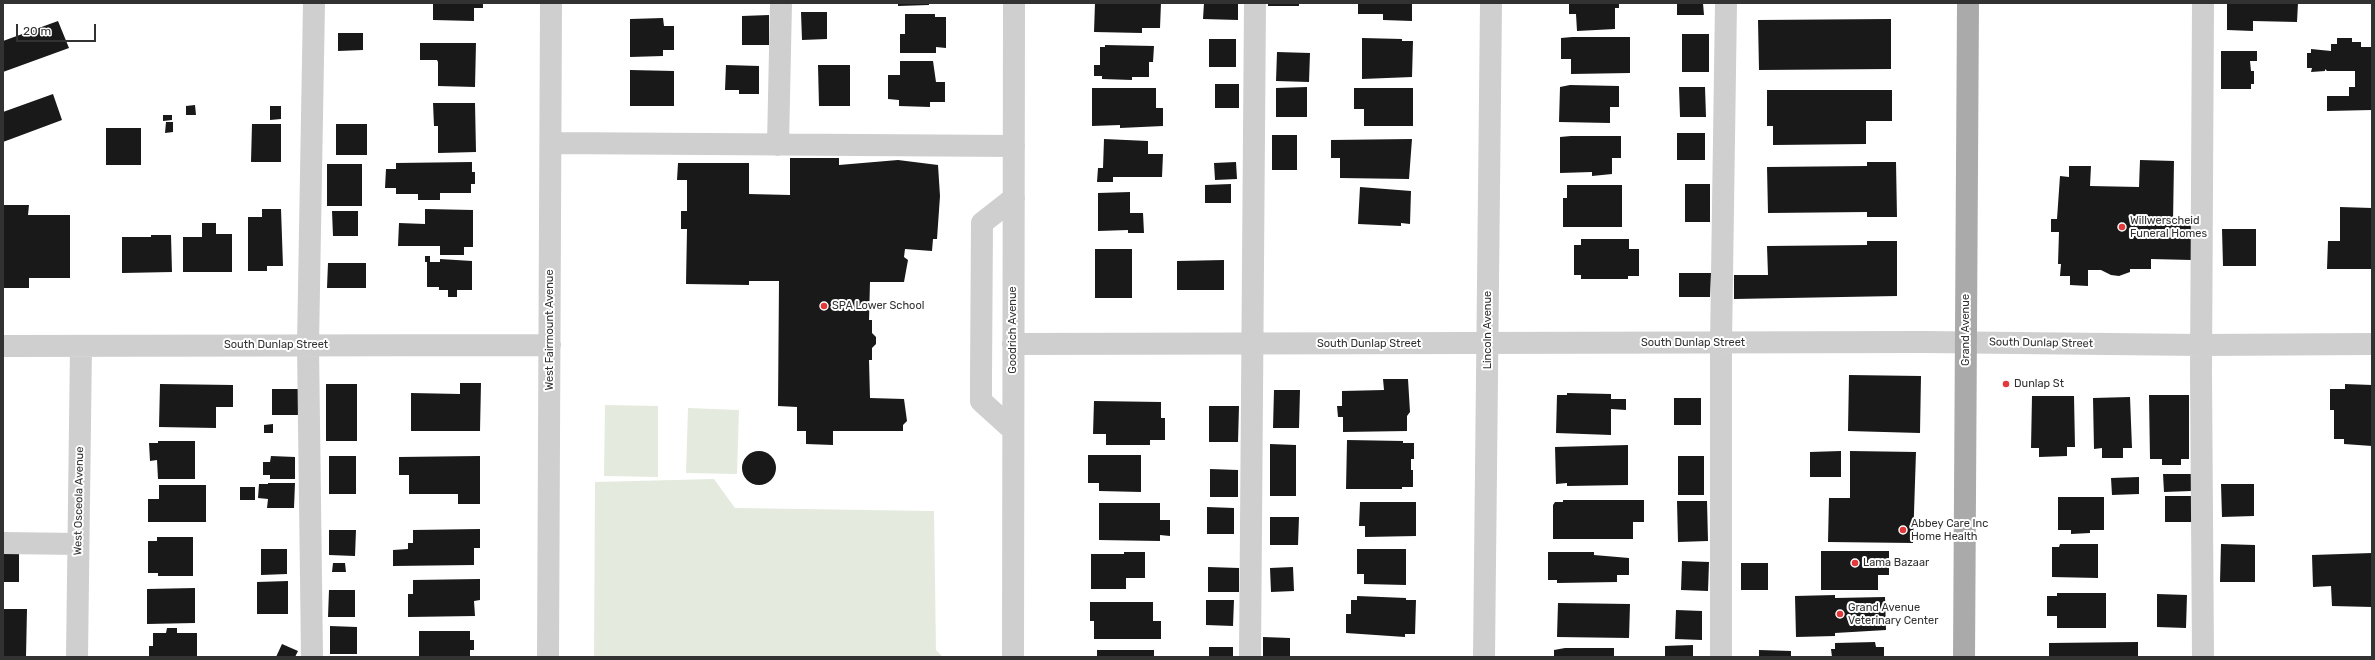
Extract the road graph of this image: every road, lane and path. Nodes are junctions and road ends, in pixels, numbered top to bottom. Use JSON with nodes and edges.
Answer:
{"nodes":[{"id":1,"x":314,"y":3,"type":"edge"},
{"id":2,"x":551,"y":3,"type":"edge"},
{"id":3,"x":781,"y":3,"type":"edge"},
{"id":4,"x":1014,"y":3,"type":"edge"},
{"id":5,"x":1255,"y":3,"type":"edge"},
{"id":6,"x":1491,"y":3,"type":"edge"},
{"id":7,"x":1726,"y":3,"type":"edge"},
{"id":8,"x":1968,"y":3,"type":"edge"},
{"id":9,"x":2203,"y":3,"type":"edge"},
{"id":10,"x":550,"y":143,"type":"junction"},
{"id":11,"x":778,"y":145,"type":"junction"},
{"id":12,"x":1014,"y":146,"type":"junction"},
{"id":13,"x":1014,"y":198,"type":"junction"},
{"id":14,"x":1966,"y":342,"type":"junction"},
{"id":15,"x":1721,"y":343,"type":"junction"},
{"id":16,"x":1013,"y":344,"type":"junction"},
{"id":17,"x":1253,"y":344,"type":"junction"},
{"id":18,"x":1488,"y":344,"type":"junction"},
{"id":19,"x":2372,"y":344,"type":"edge"},
{"id":20,"x":308,"y":345,"type":"junction"},
{"id":21,"x":550,"y":345,"type":"junction"},
{"id":22,"x":2201,"y":345,"type":"junction"},
{"id":23,"x":3,"y":346,"type":"edge"},
{"id":24,"x":81,"y":346,"type":"junction"},
{"id":25,"x":1013,"y":430,"type":"junction"},
{"id":26,"x":3,"y":544,"type":"edge"},
{"id":27,"x":78,"y":544,"type":"junction"},
{"id":28,"x":77,"y":657,"type":"edge"},
{"id":29,"x":312,"y":657,"type":"edge"},
{"id":30,"x":548,"y":657,"type":"edge"},
{"id":31,"x":1013,"y":657,"type":"edge"},
{"id":32,"x":1250,"y":657,"type":"edge"},
{"id":33,"x":1484,"y":657,"type":"edge"},
{"id":34,"x":1721,"y":657,"type":"edge"},
{"id":35,"x":1964,"y":657,"type":"edge"},
{"id":36,"x":2203,"y":657,"type":"edge"}],
"edges":[{"from":1,"to":20,"type":"street"},
{"from":2,"to":10,"type":"street","name":"West Fairmount Avenue"},
{"from":3,"to":11,"type":"street"},
{"from":4,"to":12,"type":"street","name":"Goodrich Avenue"},
{"from":5,"to":17,"type":"street"},
{"from":6,"to":18,"type":"street","name":"Lincoln Avenue"},
{"from":7,"to":15,"type":"street"},
{"from":8,"to":14,"type":"main road","name":"Grand Avenue"},
{"from":9,"to":22,"type":"street"},
{"from":10,"to":11,"type":"street"},
{"from":10,"to":21,"type":"street","name":"West Fairmount Avenue"},
{"from":11,"to":12,"type":"street"},
{"from":12,"to":13,"type":"street","name":"Goodrich Avenue"},
{"from":13,"to":16,"type":"street","name":"Goodrich Avenue"},
{"from":13,"to":25,"type":"street"},
{"from":14,"to":15,"type":"street","name":"South Dunlap Street"},
{"from":14,"to":22,"type":"street","name":"South Dunlap Street"},
{"from":14,"to":35,"type":"main road","name":"Grand Avenue"},
{"from":15,"to":18,"type":"street","name":"South Dunlap Street"},
{"from":15,"to":34,"type":"street"},
{"from":16,"to":17,"type":"street","name":"South Dunlap Street"},
{"from":16,"to":25,"type":"street","name":"Goodrich Avenue"},
{"from":17,"to":18,"type":"street","name":"South Dunlap Street"},
{"from":17,"to":32,"type":"street"},
{"from":18,"to":33,"type":"street","name":"Lincoln Avenue"},
{"from":19,"to":22,"type":"street","name":"South Dunlap Street"},
{"from":20,"to":21,"type":"street","name":"South Dunlap Street"},
{"from":20,"to":24,"type":"street","name":"South Dunlap Street"},
{"from":20,"to":29,"type":"street"},
{"from":21,"to":30,"type":"street","name":"West Fairmount Avenue"},
{"from":22,"to":36,"type":"street"},
{"from":23,"to":24,"type":"street","name":"South Dunlap Street"},
{"from":24,"to":27,"type":"street","name":"West Osceola Avenue"},
{"from":25,"to":31,"type":"street","name":"Goodrich Avenue"},
{"from":26,"to":27,"type":"street"},
{"from":27,"to":28,"type":"street","name":"West Osceola Avenue"}]}
